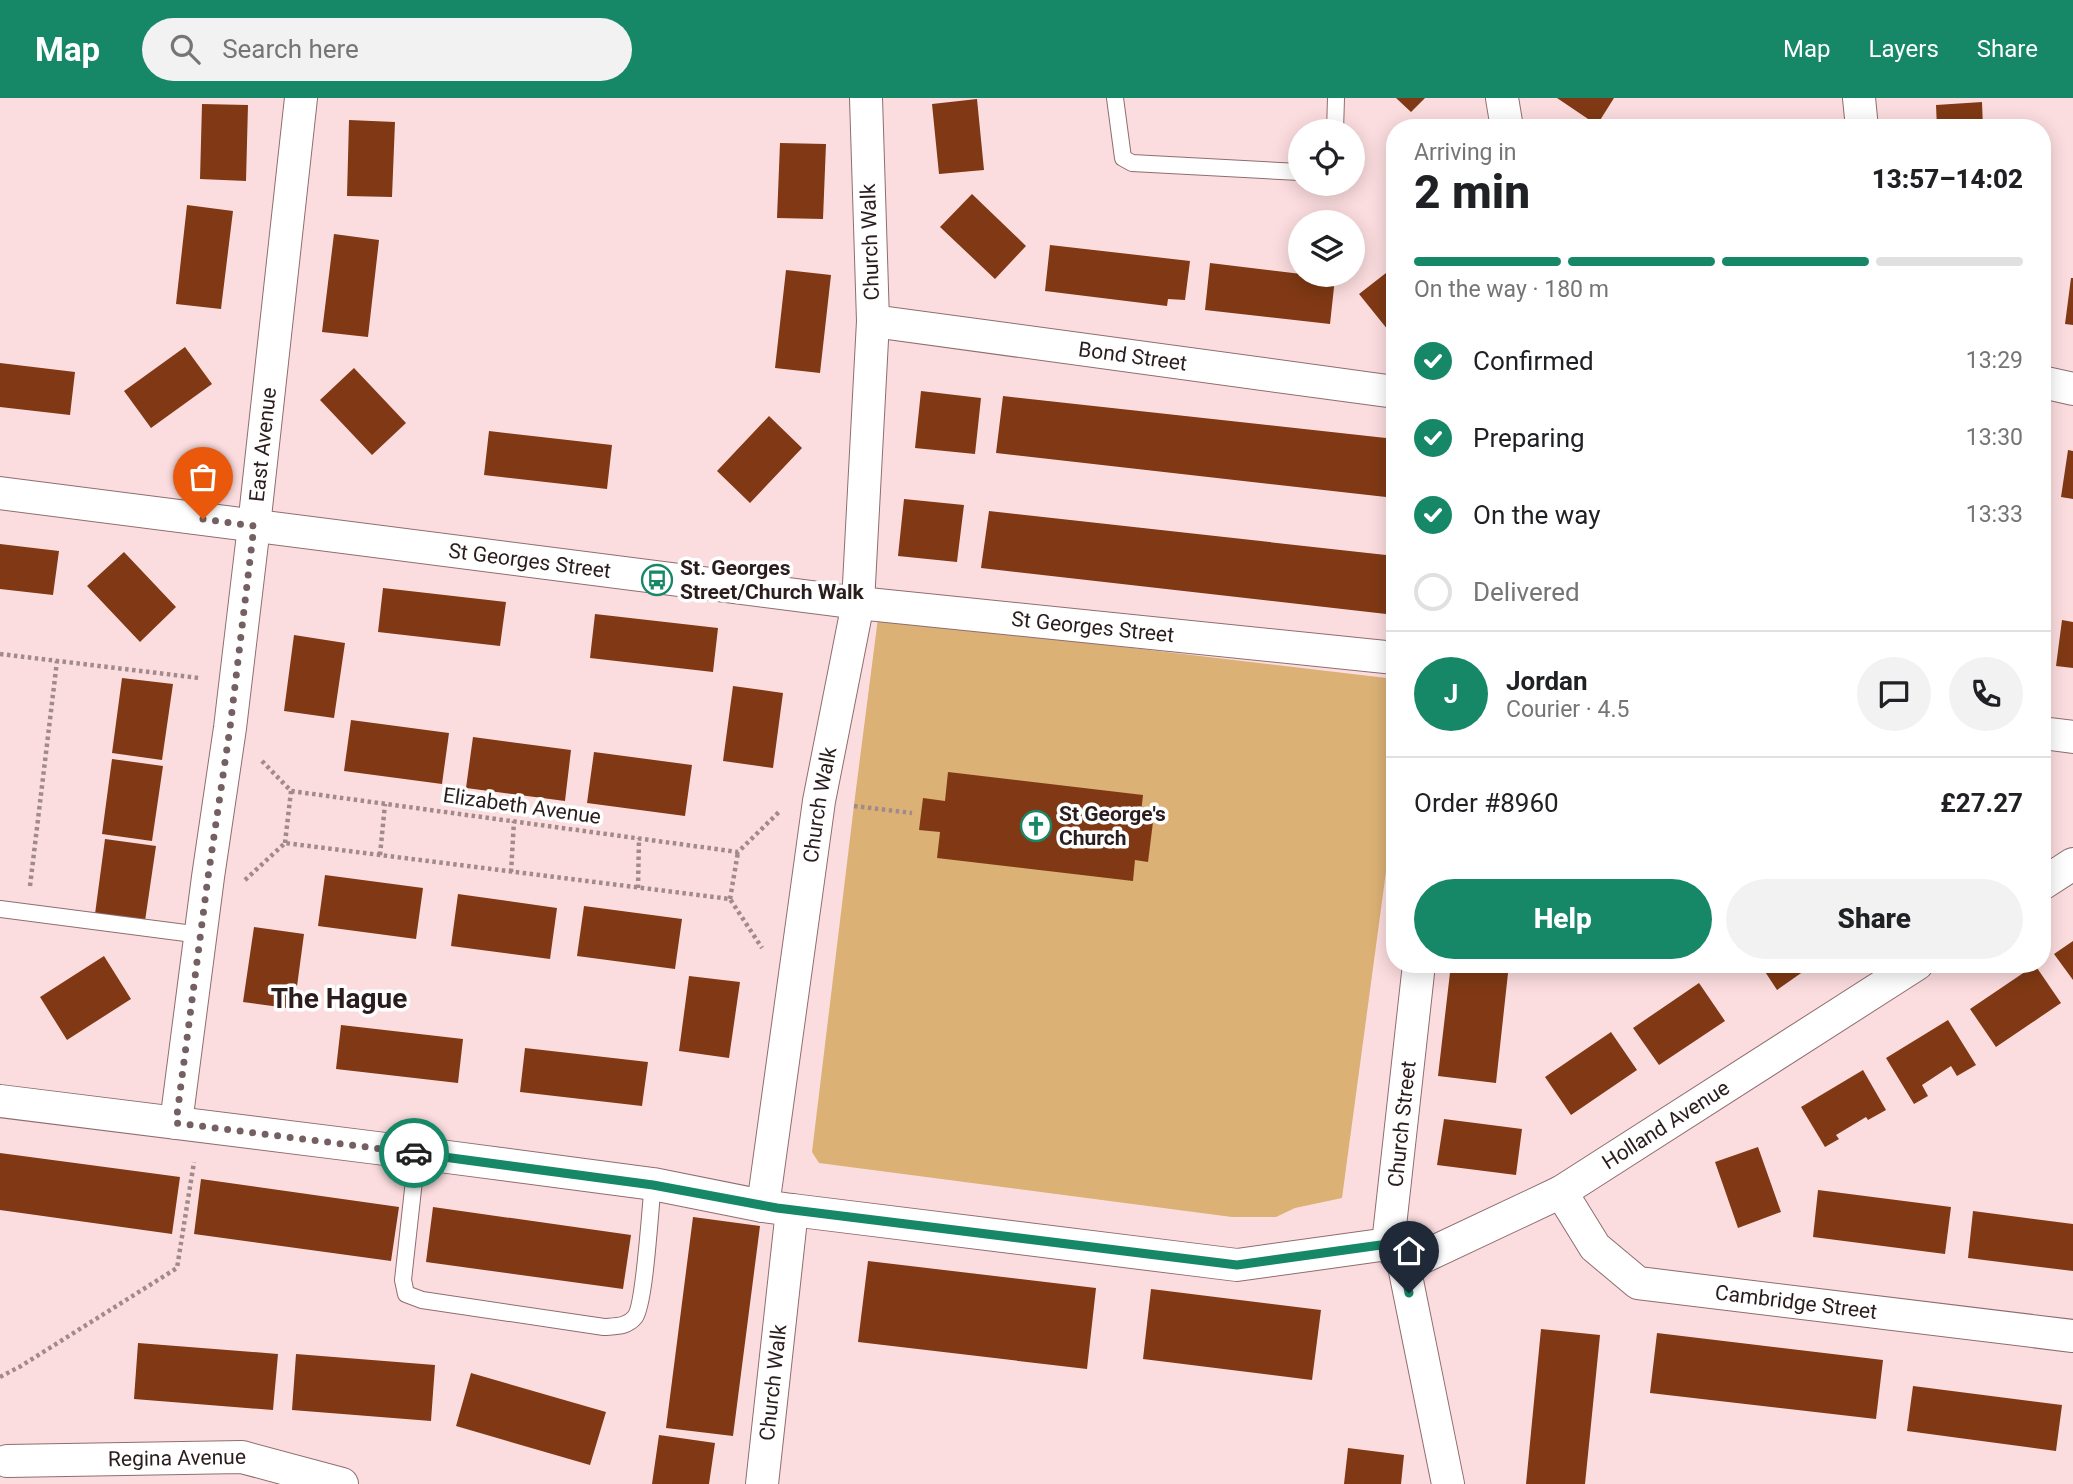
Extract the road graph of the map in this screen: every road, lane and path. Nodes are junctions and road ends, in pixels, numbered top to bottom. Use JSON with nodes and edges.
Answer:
{"nodes":[{"id":1,"x":301,"y":98,"type":"edge"},
{"id":2,"x":866,"y":98,"type":"edge"},
{"id":3,"x":1115,"y":98,"type":"edge"},
{"id":4,"x":1336,"y":98,"type":"edge"},
{"id":5,"x":1502,"y":98,"type":"edge"},
{"id":6,"x":1859,"y":98,"type":"edge"},
{"id":7,"x":1335,"y":119,"type":"edge"},
{"id":8,"x":1506,"y":119,"type":"edge"},
{"id":9,"x":1861,"y":119,"type":"edge"},
{"id":10,"x":1288,"y":171,"type":"edge"},
{"id":11,"x":873,"y":321,"type":"junction"},
{"id":12,"x":2051,"y":384,"type":"edge"},
{"id":13,"x":2073,"y":389,"type":"edge"},
{"id":14,"x":1386,"y":392,"type":"edge"},
{"id":15,"x":0,"y":494,"type":"edge"},
{"id":16,"x":254,"y":526,"type":"junction"},
{"id":17,"x":858,"y":603,"type":"junction"},
{"id":18,"x":0,"y":654,"type":"edge"},
{"id":19,"x":1386,"y":657,"type":"edge"},
{"id":20,"x":57,"y":661,"type":"junction"},
{"id":21,"x":235,"y":682,"type":"junction"},
{"id":22,"x":230,"y":728,"type":"junction"},
{"id":23,"x":2051,"y":734,"type":"edge"},
{"id":24,"x":2073,"y":737,"type":"edge"},
{"id":25,"x":291,"y":791,"type":"junction"},
{"id":26,"x":819,"y":801,"type":"junction"},
{"id":27,"x":385,"y":804,"type":"junction"},
{"id":28,"x":912,"y":813,"type":"dead end"},
{"id":29,"x":514,"y":821,"type":"junction"},
{"id":30,"x":639,"y":838,"type":"junction"},
{"id":31,"x":285,"y":843,"type":"junction"},
{"id":32,"x":737,"y":852,"type":"junction"},
{"id":33,"x":380,"y":855,"type":"junction"},
{"id":34,"x":2073,"y":864,"type":"edge"},
{"id":35,"x":511,"y":872,"type":"junction"},
{"id":36,"x":208,"y":877,"type":"junction"},
{"id":37,"x":2051,"y":878,"type":"edge"},
{"id":38,"x":638,"y":888,"type":"junction"},
{"id":39,"x":730,"y":899,"type":"junction"},
{"id":40,"x":0,"y":909,"type":"edge"},
{"id":41,"x":27,"y":912,"type":"junction"},
{"id":42,"x":201,"y":935,"type":"junction"},
{"id":43,"x":797,"y":956,"type":"junction"},
{"id":44,"x":1418,"y":973,"type":"edge"},
{"id":45,"x":1903,"y":973,"type":"edge"},
{"id":46,"x":0,"y":1101,"type":"edge"},
{"id":47,"x":188,"y":1124,"type":"junction"},
{"id":48,"x":417,"y":1153,"type":"junction"},
{"id":49,"x":653,"y":1185,"type":"junction"},
{"id":50,"x":1561,"y":1192,"type":"junction"},
{"id":51,"x":777,"y":1208,"type":"junction"},
{"id":52,"x":1396,"y":1255,"type":"junction"},
{"id":53,"x":2073,"y":1336,"type":"edge"},
{"id":54,"x":0,"y":1377,"type":"edge"},
{"id":55,"x":5,"y":1463,"type":"edge"},
{"id":56,"x":342,"y":1484,"type":"edge"},
{"id":57,"x":762,"y":1484,"type":"edge"},
{"id":58,"x":1448,"y":1484,"type":"edge"}],
"edges":[{"from":1,"to":16,"type":"street","name":"East Avenue"},
{"from":2,"to":11,"type":"street","name":"Church Walk"},
{"from":3,"to":10,"type":"lane"},
{"from":4,"to":7,"type":"lane"},
{"from":5,"to":8,"type":"street"},
{"from":6,"to":9,"type":"street"},
{"from":11,"to":14,"type":"street","name":"Bond Street"},
{"from":11,"to":17,"type":"street","name":"Church Walk"},
{"from":12,"to":13,"type":"street"},
{"from":15,"to":16,"type":"street","name":"St Georges Street"},
{"from":16,"to":17,"type":"street","name":"St Georges Street"},
{"from":16,"to":21,"type":"street","name":"East Avenue"},
{"from":17,"to":19,"type":"street","name":"St Georges Street"},
{"from":17,"to":26,"type":"street","name":"Church Walk"},
{"from":18,"to":20,"type":"path"},
{"from":20,"to":21,"type":"path"},
{"from":20,"to":41,"type":"path"},
{"from":21,"to":22,"type":"street","name":"East Avenue"},
{"from":22,"to":25,"type":"path"},
{"from":22,"to":36,"type":"street","name":"East Avenue"},
{"from":23,"to":24,"type":"street"},
{"from":25,"to":27,"type":"path","name":"Elizabeth Avenue"},
{"from":25,"to":31,"type":"path"},
{"from":26,"to":28,"type":"path"},
{"from":26,"to":32,"type":"path"},
{"from":26,"to":43,"type":"street","name":"Church Walk"},
{"from":27,"to":29,"type":"path","name":"Elizabeth Avenue"},
{"from":27,"to":33,"type":"path"},
{"from":29,"to":30,"type":"path","name":"Elizabeth Avenue"},
{"from":29,"to":35,"type":"path"},
{"from":30,"to":32,"type":"path","name":"Elizabeth Avenue"},
{"from":30,"to":38,"type":"path"},
{"from":31,"to":33,"type":"path"},
{"from":31,"to":36,"type":"path"},
{"from":32,"to":39,"type":"path"},
{"from":33,"to":35,"type":"path"},
{"from":34,"to":37,"type":"street"},
{"from":35,"to":38,"type":"path"},
{"from":36,"to":42,"type":"street","name":"East Avenue"},
{"from":38,"to":39,"type":"path"},
{"from":39,"to":43,"type":"path"},
{"from":40,"to":41,"type":"lane"},
{"from":41,"to":42,"type":"lane"},
{"from":42,"to":47,"type":"street","name":"East Avenue"},
{"from":43,"to":51,"type":"street","name":"Church Walk"},
{"from":44,"to":52,"type":"street","name":"Church Street"},
{"from":45,"to":50,"type":"street","name":"Holland Avenue"},
{"from":46,"to":47,"type":"street"},
{"from":47,"to":48,"type":"street"},
{"from":47,"to":54,"type":"path"},
{"from":48,"to":49,"type":"street"},
{"from":48,"to":49,"type":"lane"},
{"from":49,"to":51,"type":"street"},
{"from":50,"to":52,"type":"street","name":"Holland Avenue"},
{"from":50,"to":53,"type":"street","name":"Cambridge Street"},
{"from":51,"to":52,"type":"street"},
{"from":51,"to":57,"type":"street","name":"Church Walk"},
{"from":52,"to":58,"type":"street","name":"Church Street"},
{"from":55,"to":56,"type":"street","name":"Regina Avenue"}]}
